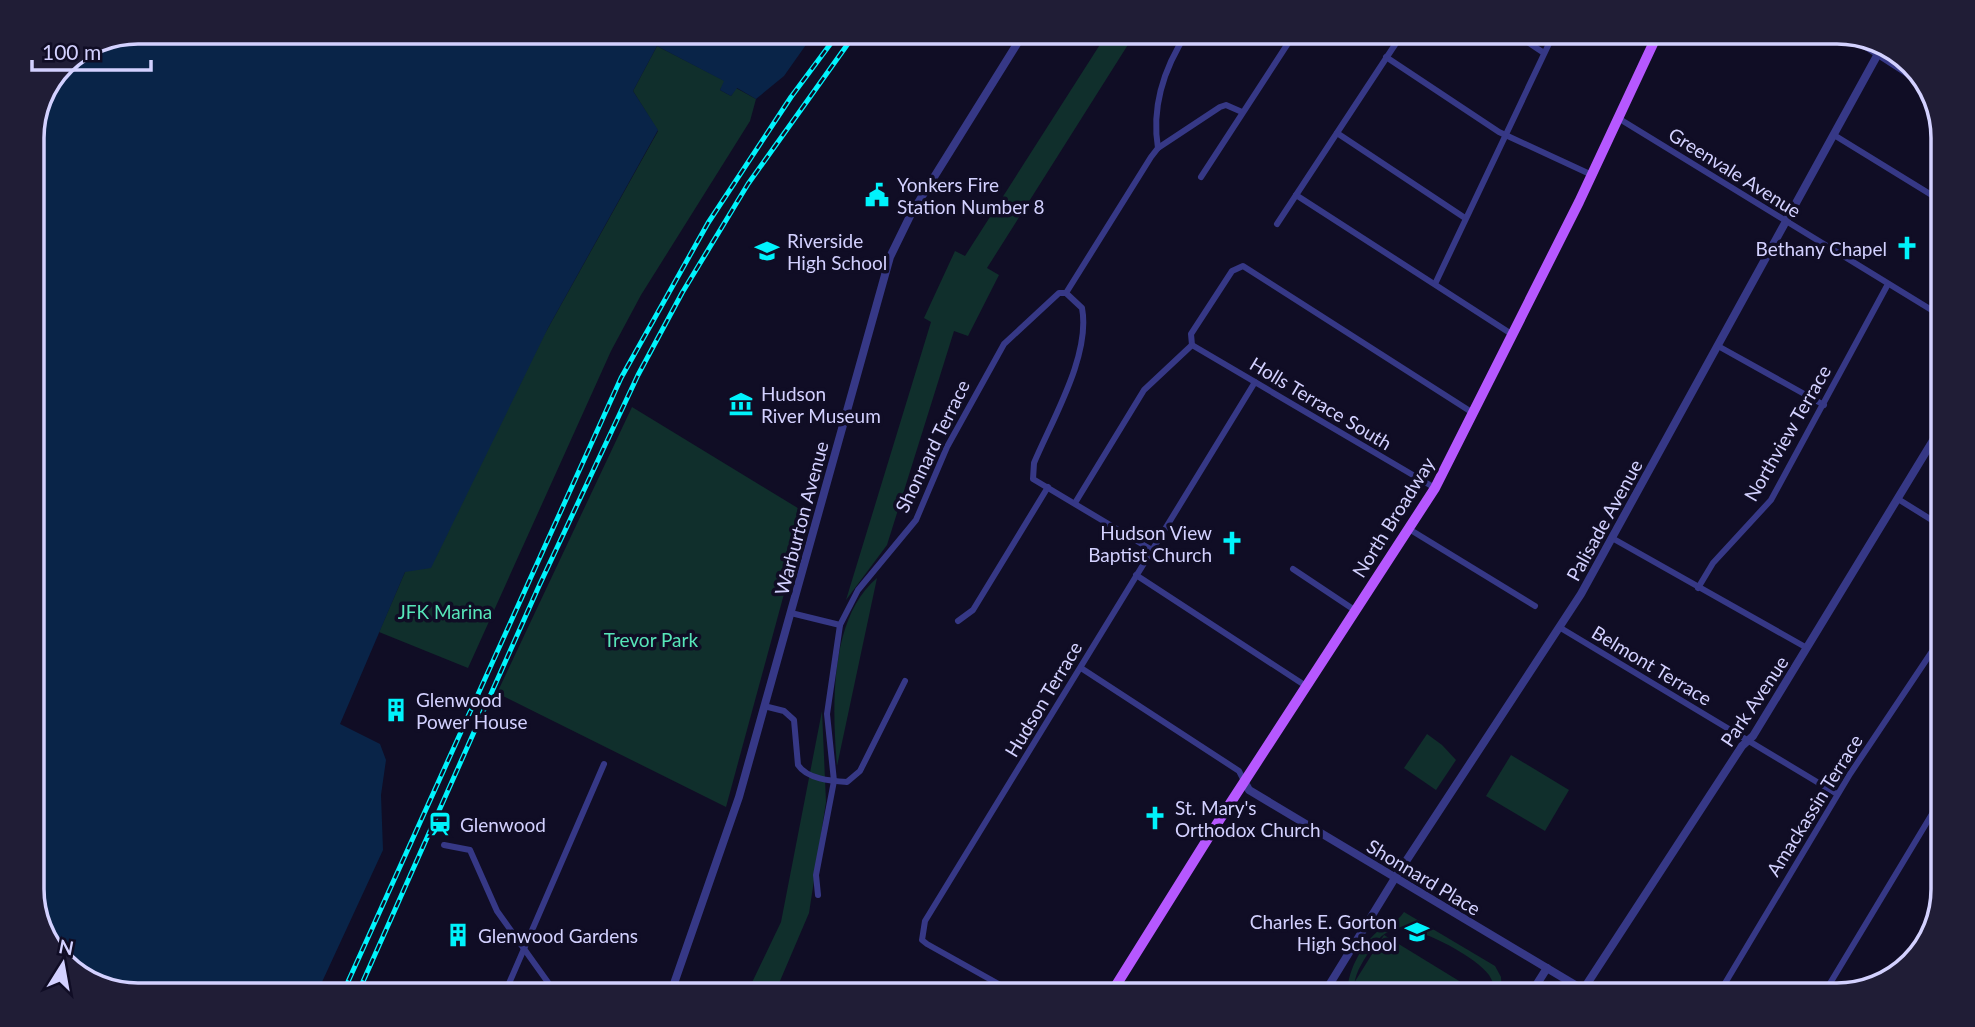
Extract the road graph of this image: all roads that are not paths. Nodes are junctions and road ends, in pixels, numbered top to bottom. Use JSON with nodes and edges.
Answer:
{"nodes":[{"id":1,"x":1017,"y":44,"type":"edge"},
{"id":2,"x":1180,"y":44,"type":"edge"},
{"id":3,"x":1288,"y":44,"type":"edge"},
{"id":4,"x":1396,"y":44,"type":"edge"},
{"id":5,"x":1530,"y":44,"type":"edge"},
{"id":6,"x":1549,"y":44,"type":"edge"},
{"id":7,"x":1653,"y":44,"type":"edge"},
{"id":8,"x":1871,"y":50,"type":"edge"},
{"id":9,"x":1544,"y":53,"type":"junction"},
{"id":10,"x":1878,"y":55,"type":"junction"},
{"id":11,"x":1387,"y":57,"type":"junction"},
{"id":12,"x":1904,"y":72,"type":"edge"},
{"id":13,"x":1242,"y":113,"type":"junction"},
{"id":14,"x":1618,"y":118,"type":"junction"},
{"id":15,"x":1337,"y":133,"type":"junction"},
{"id":16,"x":1506,"y":134,"type":"junction"},
{"id":17,"x":1834,"y":135,"type":"junction"},
{"id":18,"x":1158,"y":148,"type":"junction"},
{"id":19,"x":1592,"y":175,"type":"junction"},
{"id":20,"x":1201,"y":177,"type":"dead end"},
{"id":21,"x":1296,"y":195,"type":"junction"},
{"id":22,"x":1931,"y":195,"type":"edge"},
{"id":23,"x":1465,"y":218,"type":"junction"},
{"id":24,"x":1786,"y":223,"type":"junction"},
{"id":25,"x":1277,"y":224,"type":"dead end"},
{"id":26,"x":1434,"y":284,"type":"junction"},
{"id":27,"x":1888,"y":284,"type":"junction"},
{"id":28,"x":1066,"y":293,"type":"junction"},
{"id":29,"x":1931,"y":310,"type":"edge"},
{"id":30,"x":1513,"y":335,"type":"junction"},
{"id":31,"x":1192,"y":345,"type":"junction"},
{"id":32,"x":1718,"y":346,"type":"junction"},
{"id":33,"x":1255,"y":382,"type":"junction"},
{"id":34,"x":1824,"y":405,"type":"junction"},
{"id":35,"x":1473,"y":413,"type":"junction"},
{"id":36,"x":1931,"y":444,"type":"edge"},
{"id":37,"x":1048,"y":488,"type":"junction"},
{"id":38,"x":1435,"y":488,"type":"junction"},
{"id":39,"x":1898,"y":499,"type":"junction"},
{"id":40,"x":1075,"y":503,"type":"junction"},
{"id":41,"x":1931,"y":520,"type":"edge"},
{"id":42,"x":1409,"y":529,"type":"junction"},
{"id":43,"x":1612,"y":538,"type":"junction"},
{"id":44,"x":1152,"y":550,"type":"junction"},
{"id":45,"x":1293,"y":569,"type":"dead end"},
{"id":46,"x":1136,"y":575,"type":"junction"},
{"id":47,"x":1699,"y":587,"type":"junction"},
{"id":48,"x":1535,"y":606,"type":"dead end"},
{"id":49,"x":1356,"y":611,"type":"junction"},
{"id":50,"x":791,"y":613,"type":"junction"},
{"id":51,"x":958,"y":621,"type":"dead end"},
{"id":52,"x":840,"y":625,"type":"junction"},
{"id":53,"x":1559,"y":627,"type":"junction"},
{"id":54,"x":1807,"y":648,"type":"junction"},
{"id":55,"x":1931,"y":653,"type":"edge"},
{"id":56,"x":1080,"y":668,"type":"junction"},
{"id":57,"x":905,"y":681,"type":"dead end"},
{"id":58,"x":1306,"y":686,"type":"junction"},
{"id":59,"x":764,"y":706,"type":"junction"},
{"id":60,"x":1748,"y":741,"type":"junction"},
{"id":61,"x":604,"y":764,"type":"dead end"},
{"id":62,"x":1244,"y":781,"type":"junction"},
{"id":63,"x":834,"y":782,"type":"junction"},
{"id":64,"x":1837,"y":794,"type":"junction"},
{"id":65,"x":1931,"y":816,"type":"edge"},
{"id":66,"x":444,"y":845,"type":"dead end"},
{"id":67,"x":1395,"y":878,"type":"junction"},
{"id":68,"x":818,"y":895,"type":"dead end"},
{"id":69,"x":525,"y":948,"type":"junction"},
{"id":70,"x":1546,"y":968,"type":"junction"},
{"id":71,"x":510,"y":983,"type":"edge"},
{"id":72,"x":548,"y":983,"type":"edge"},
{"id":73,"x":675,"y":983,"type":"edge"},
{"id":74,"x":995,"y":983,"type":"edge"},
{"id":75,"x":1118,"y":983,"type":"edge"},
{"id":76,"x":1331,"y":983,"type":"edge"},
{"id":77,"x":1537,"y":983,"type":"edge"},
{"id":78,"x":1571,"y":983,"type":"edge"},
{"id":79,"x":1588,"y":983,"type":"edge"},
{"id":80,"x":1726,"y":983,"type":"edge"},
{"id":81,"x":1831,"y":983,"type":"edge"}],
"edges":[{"from":1,"to":50,"type":"street","name":"Warburton Avenue"},
{"from":2,"to":18,"type":"street"},
{"from":3,"to":13,"type":"street"},
{"from":4,"to":11,"type":"street"},
{"from":5,"to":9,"type":"street"},
{"from":6,"to":9,"type":"street"},
{"from":7,"to":14,"type":"main road","name":"North Broadway"},
{"from":8,"to":10,"type":"street"},
{"from":9,"to":16,"type":"street"},
{"from":10,"to":12,"type":"street"},
{"from":10,"to":17,"type":"street","name":"Palisade Avenue"},
{"from":11,"to":15,"type":"street"},
{"from":11,"to":16,"type":"street"},
{"from":13,"to":18,"type":"street"},
{"from":13,"to":20,"type":"street"},
{"from":14,"to":19,"type":"main road","name":"North Broadway"},
{"from":14,"to":24,"type":"street","name":"Greenvale Avenue"},
{"from":15,"to":21,"type":"street"},
{"from":15,"to":23,"type":"street"},
{"from":16,"to":19,"type":"street"},
{"from":16,"to":23,"type":"street"},
{"from":17,"to":22,"type":"street"},
{"from":17,"to":24,"type":"street","name":"Palisade Avenue"},
{"from":18,"to":28,"type":"street"},
{"from":19,"to":30,"type":"main road","name":"North Broadway"},
{"from":21,"to":25,"type":"street"},
{"from":21,"to":26,"type":"street"},
{"from":23,"to":26,"type":"street"},
{"from":24,"to":27,"type":"street","name":"Greenvale Avenue"},
{"from":24,"to":32,"type":"street","name":"Palisade Avenue"},
{"from":26,"to":30,"type":"street"},
{"from":27,"to":29,"type":"street","name":"Greenvale Avenue"},
{"from":27,"to":34,"type":"street","name":"Northview Terrace"},
{"from":28,"to":37,"type":"street"},
{"from":28,"to":52,"type":"street","name":"Shonnard Terrace"},
{"from":30,"to":35,"type":"main road","name":"North Broadway"},
{"from":31,"to":33,"type":"street","name":"Holls Terrace South"},
{"from":31,"to":35,"type":"street"},
{"from":31,"to":40,"type":"street"},
{"from":32,"to":34,"type":"street"},
{"from":32,"to":43,"type":"street","name":"Palisade Avenue"},
{"from":33,"to":38,"type":"street","name":"Holls Terrace South"},
{"from":33,"to":44,"type":"street","name":"Hudson Terrace"},
{"from":34,"to":47,"type":"street","name":"Northview Terrace"},
{"from":35,"to":38,"type":"main road","name":"North Broadway"},
{"from":36,"to":39,"type":"street","name":"Park Avenue"},
{"from":37,"to":40,"type":"street"},
{"from":37,"to":51,"type":"street"},
{"from":38,"to":42,"type":"main road","name":"North Broadway"},
{"from":39,"to":41,"type":"street"},
{"from":39,"to":54,"type":"street","name":"Park Avenue"},
{"from":40,"to":44,"type":"street"},
{"from":42,"to":48,"type":"street"},
{"from":42,"to":49,"type":"main road","name":"North Broadway"},
{"from":43,"to":47,"type":"street"},
{"from":43,"to":53,"type":"street","name":"Palisade Avenue"},
{"from":44,"to":46,"type":"street","name":"Hudson Terrace"},
{"from":45,"to":49,"type":"street"},
{"from":46,"to":56,"type":"street","name":"Hudson Terrace"},
{"from":46,"to":58,"type":"street"},
{"from":47,"to":54,"type":"street"},
{"from":49,"to":58,"type":"main road","name":"North Broadway"},
{"from":50,"to":52,"type":"street"},
{"from":50,"to":59,"type":"street","name":"Warburton Avenue"},
{"from":52,"to":63,"type":"street","name":"Shonnard Terrace"},
{"from":53,"to":60,"type":"street","name":"Belmont Terrace"},
{"from":53,"to":67,"type":"street","name":"Palisade Avenue"},
{"from":54,"to":60,"type":"street","name":"Park Avenue"},
{"from":55,"to":64,"type":"street","name":"Amackassin Terrace"},
{"from":56,"to":62,"type":"street"},
{"from":56,"to":74,"type":"street","name":"Hudson Terrace"},
{"from":57,"to":63,"type":"street"},
{"from":58,"to":62,"type":"main road","name":"North Broadway"},
{"from":59,"to":63,"type":"street"},
{"from":59,"to":73,"type":"street","name":"Warburton Avenue"},
{"from":60,"to":64,"type":"street","name":"Belmont Terrace"},
{"from":60,"to":79,"type":"street","name":"Park Avenue"},
{"from":61,"to":69,"type":"street"},
{"from":62,"to":67,"type":"street","name":"Shonnard Place"},
{"from":62,"to":75,"type":"main road","name":"North Broadway"},
{"from":63,"to":68,"type":"street","name":"Shonnard Terrace"},
{"from":64,"to":80,"type":"street","name":"Amackassin Terrace"},
{"from":65,"to":81,"type":"street"},
{"from":66,"to":69,"type":"street"},
{"from":67,"to":70,"type":"street","name":"Shonnard Place"},
{"from":67,"to":76,"type":"street","name":"Palisade Avenue"},
{"from":69,"to":71,"type":"street"},
{"from":69,"to":72,"type":"street"},
{"from":70,"to":77,"type":"street"},
{"from":70,"to":78,"type":"street","name":"Shonnard Place"}]}
